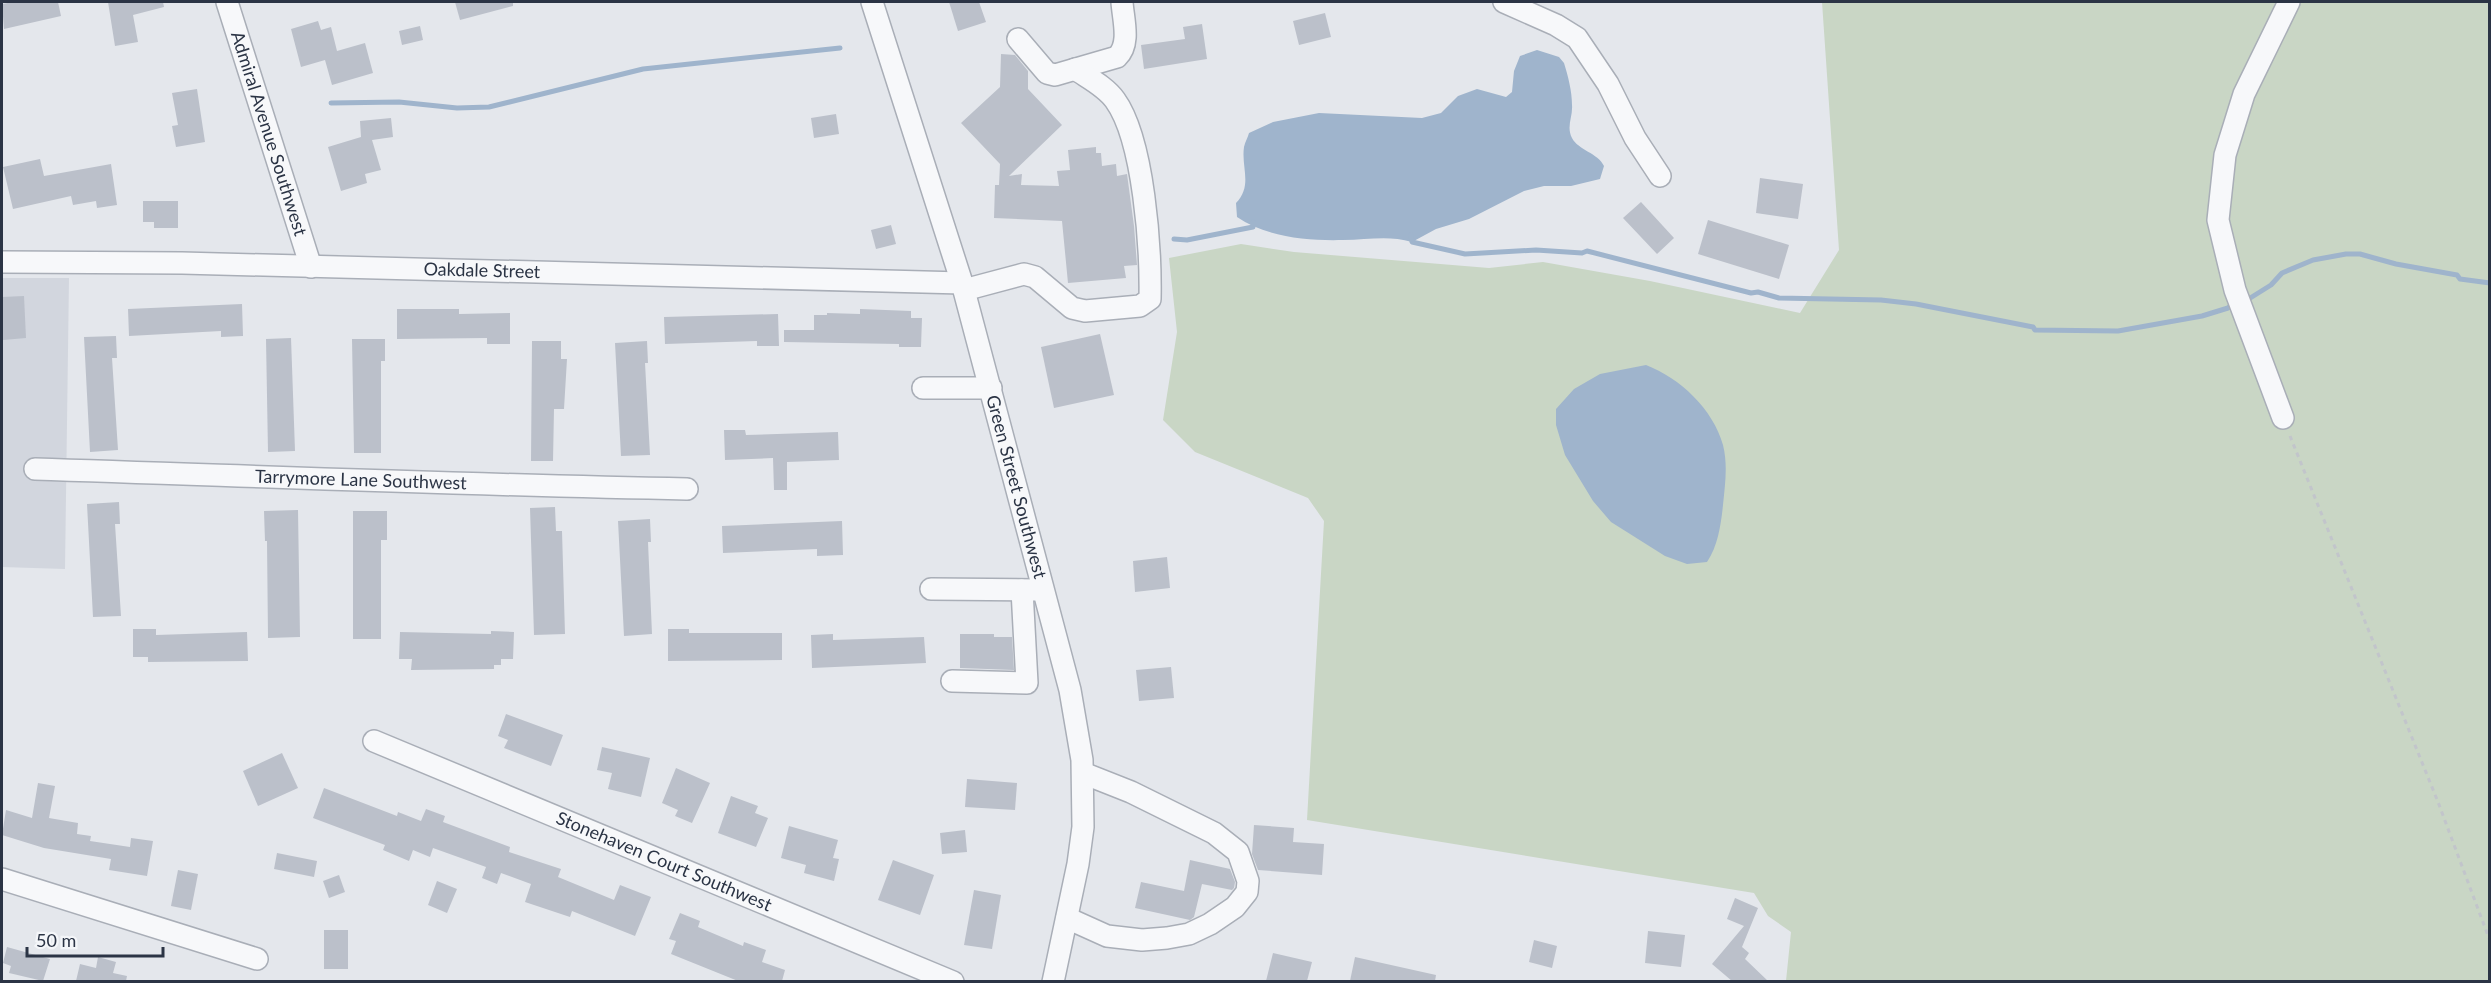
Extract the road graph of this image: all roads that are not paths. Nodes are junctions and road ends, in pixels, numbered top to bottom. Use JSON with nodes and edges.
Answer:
{"nodes":[{"id":1,"x":227,"y":2,"type":"edge"},
{"id":2,"x":872,"y":2,"type":"edge"},
{"id":3,"x":1122,"y":2,"type":"edge"},
{"id":4,"x":1504,"y":2,"type":"edge"},
{"id":5,"x":2289,"y":2,"type":"edge"},
{"id":6,"x":1018,"y":39,"type":"dead end"},
{"id":7,"x":1075,"y":69,"type":"junction"},
{"id":8,"x":1660,"y":176,"type":"dead end"},
{"id":9,"x":2,"y":262,"type":"edge"},
{"id":10,"x":311,"y":267,"type":"junction"},
{"id":11,"x":963,"y":286,"type":"junction"},
{"id":12,"x":923,"y":388,"type":"dead end"},
{"id":13,"x":991,"y":388,"type":"junction"},
{"id":14,"x":2283,"y":418,"type":"road end"},
{"id":15,"x":35,"y":469,"type":"dead end"},
{"id":16,"x":687,"y":489,"type":"dead end"},
{"id":17,"x":931,"y":589,"type":"dead end"},
{"id":18,"x":1022,"y":590,"type":"junction"},
{"id":19,"x":1045,"y":590,"type":"junction"},
{"id":20,"x":952,"y":681,"type":"dead end"},
{"id":21,"x":374,"y":741,"type":"dead end"},
{"id":22,"x":1083,"y":773,"type":"junction"},
{"id":23,"x":2,"y":879,"type":"edge"},
{"id":24,"x":1067,"y":918,"type":"junction"},
{"id":25,"x":257,"y":959,"type":"dead end"},
{"id":26,"x":1059,"y":980,"type":"edge"},
{"id":27,"x":953,"y":981,"type":"edge"}],
"edges":[{"from":1,"to":10,"type":"street","name":"Admiral Avenue Southwest"},
{"from":2,"to":11,"type":"street","name":"Green Street Southwest"},
{"from":3,"to":7,"type":"street"},
{"from":4,"to":8,"type":"street"},
{"from":5,"to":14,"type":"street"},
{"from":6,"to":7,"type":"street"},
{"from":7,"to":11,"type":"street","name":"Oakdale Street"},
{"from":9,"to":10,"type":"street","name":"Oakdale Street"},
{"from":10,"to":11,"type":"street","name":"Oakdale Street"},
{"from":11,"to":13,"type":"street","name":"Green Street Southwest"},
{"from":12,"to":13,"type":"street"},
{"from":13,"to":19,"type":"street","name":"Green Street Southwest"},
{"from":15,"to":16,"type":"street","name":"Tarrymore Lane Southwest"},
{"from":17,"to":18,"type":"street"},
{"from":18,"to":19,"type":"street"},
{"from":18,"to":20,"type":"street"},
{"from":19,"to":22,"type":"street","name":"Green Street Southwest"},
{"from":21,"to":27,"type":"street","name":"Stonehaven Court Southwest"},
{"from":22,"to":24,"type":"street","name":"Green Street Southwest"},
{"from":22,"to":24,"type":"street"},
{"from":23,"to":25,"type":"street"},
{"from":24,"to":26,"type":"street","name":"Green Street Southwest"}]}
